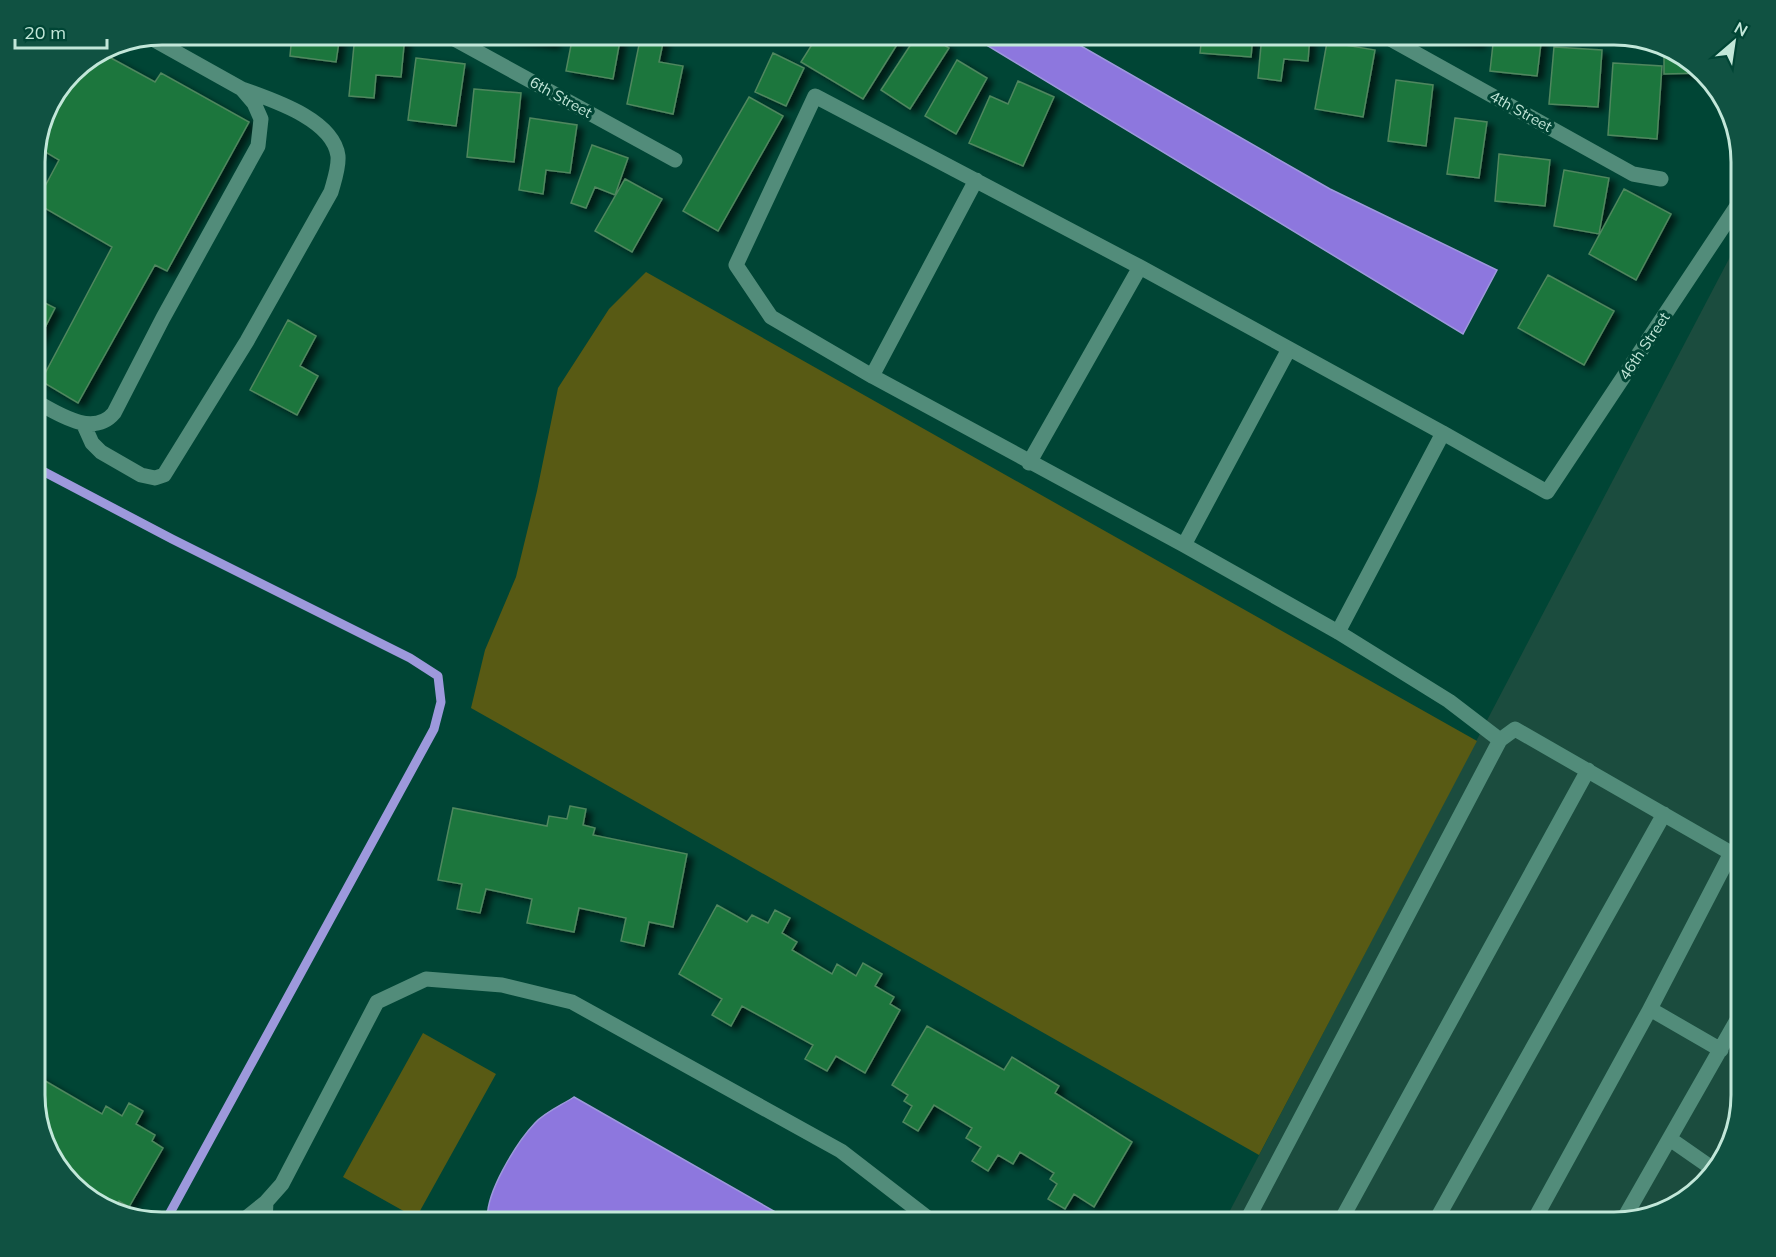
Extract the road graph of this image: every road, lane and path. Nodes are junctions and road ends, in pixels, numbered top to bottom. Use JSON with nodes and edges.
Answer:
{"nodes":[{"id":1,"x":163,"y":45,"type":"edge"},
{"id":2,"x":467,"y":45,"type":"edge"},
{"id":3,"x":1403,"y":45,"type":"edge"},
{"id":4,"x":242,"y":89,"type":"junction"},
{"id":5,"x":675,"y":160,"type":"dead end"},
{"id":6,"x":1661,"y":179,"type":"dead end"},
{"id":7,"x":976,"y":180,"type":"junction"},
{"id":8,"x":1731,"y":216,"type":"edge"},
{"id":9,"x":1140,"y":267,"type":"junction"},
{"id":10,"x":1289,"y":349,"type":"junction"},
{"id":11,"x":872,"y":376,"type":"junction"},
{"id":12,"x":45,"y":406,"type":"edge"},
{"id":13,"x":82,"y":423,"type":"junction"},
{"id":14,"x":1443,"y":433,"type":"junction"},
{"id":15,"x":1029,"y":463,"type":"junction"},
{"id":16,"x":1184,"y":545,"type":"junction"},
{"id":17,"x":1338,"y":632,"type":"junction"},
{"id":18,"x":1500,"y":740,"type":"junction"},
{"id":19,"x":1588,"y":770,"type":"junction"},
{"id":20,"x":1664,"y":814,"type":"junction"},
{"id":21,"x":1650,"y":1009,"type":"junction"},
{"id":22,"x":1731,"y":1032,"type":"edge"},
{"id":23,"x":1721,"y":1050,"type":"junction"},
{"id":24,"x":1670,"y":1139,"type":"junction"},
{"id":25,"x":1708,"y":1165,"type":"edge"},
{"id":26,"x":266,"y":1202,"type":"junction"},
{"id":27,"x":1628,"y":1211,"type":"edge"},
{"id":28,"x":254,"y":1212,"type":"edge"},
{"id":29,"x":266,"y":1212,"type":"edge"},
{"id":30,"x":920,"y":1212,"type":"edge"},
{"id":31,"x":1251,"y":1212,"type":"edge"},
{"id":32,"x":1345,"y":1212,"type":"edge"},
{"id":33,"x":1441,"y":1212,"type":"edge"},
{"id":34,"x":1538,"y":1212,"type":"edge"}],
"edges":[{"from":1,"to":4,"type":"street"},
{"from":2,"to":5,"type":"street","name":"6th Street"},
{"from":3,"to":6,"type":"street","name":"4th Street"},
{"from":4,"to":13,"type":"street"},
{"from":4,"to":13,"type":"street"},
{"from":7,"to":9,"type":"street"},
{"from":7,"to":11,"type":"street"},
{"from":7,"to":11,"type":"street"},
{"from":8,"to":14,"type":"street","name":"46th Street"},
{"from":9,"to":10,"type":"street"},
{"from":9,"to":15,"type":"street"},
{"from":10,"to":14,"type":"street"},
{"from":10,"to":16,"type":"street"},
{"from":11,"to":15,"type":"street"},
{"from":12,"to":13,"type":"street"},
{"from":14,"to":17,"type":"street"},
{"from":15,"to":16,"type":"street"},
{"from":16,"to":17,"type":"street"},
{"from":17,"to":18,"type":"street"},
{"from":18,"to":19,"type":"street"},
{"from":18,"to":31,"type":"street"},
{"from":19,"to":20,"type":"street"},
{"from":19,"to":32,"type":"street"},
{"from":20,"to":21,"type":"street"},
{"from":20,"to":33,"type":"street"},
{"from":21,"to":23,"type":"street"},
{"from":21,"to":34,"type":"street"},
{"from":22,"to":23,"type":"street"},
{"from":23,"to":24,"type":"street"},
{"from":24,"to":25,"type":"street"},
{"from":24,"to":27,"type":"street"},
{"from":26,"to":28,"type":"street"},
{"from":26,"to":29,"type":"street"},
{"from":26,"to":30,"type":"street"}]}
